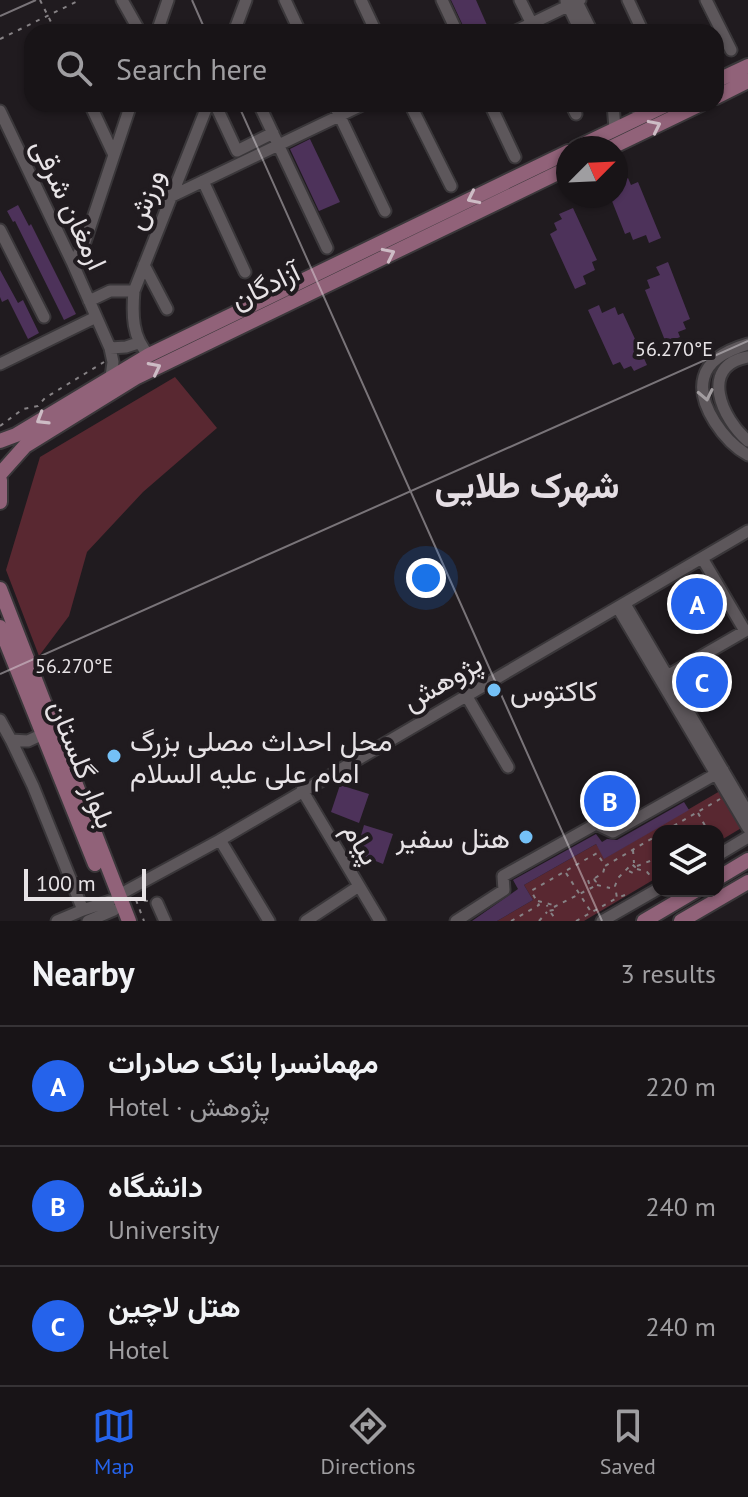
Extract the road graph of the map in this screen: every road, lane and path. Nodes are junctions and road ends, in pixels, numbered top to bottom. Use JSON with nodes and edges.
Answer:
{"nodes":[{"id":1,"x":40,"y":0,"type":"edge"},
{"id":2,"x":80,"y":0,"type":"edge"},
{"id":3,"x":122,"y":0,"type":"edge"},
{"id":4,"x":168,"y":0,"type":"edge"},
{"id":5,"x":246,"y":0,"type":"edge"},
{"id":6,"x":285,"y":0,"type":"edge"},
{"id":7,"x":361,"y":0,"type":"edge"},
{"id":8,"x":442,"y":0,"type":"edge"},
{"id":9,"x":520,"y":0,"type":"edge"},
{"id":10,"x":628,"y":0,"type":"edge"},
{"id":11,"x":706,"y":0,"type":"edge"},
{"id":12,"x":574,"y":1,"type":"edge"},
{"id":13,"x":48,"y":16,"type":"junction"},
{"id":14,"x":31,"y":24,"type":"edge"},
{"id":15,"x":52,"y":24,"type":"edge"},
{"id":16,"x":136,"y":24,"type":"edge"},
{"id":17,"x":160,"y":24,"type":"edge"},
{"id":18,"x":237,"y":24,"type":"edge"},
{"id":19,"x":296,"y":24,"type":"edge"},
{"id":20,"x":372,"y":24,"type":"edge"},
{"id":21,"x":453,"y":24,"type":"edge"},
{"id":22,"x":532,"y":24,"type":"edge"},
{"id":23,"x":540,"y":24,"type":"edge"},
{"id":24,"x":579,"y":24,"type":"edge"},
{"id":25,"x":587,"y":24,"type":"edge"},
{"id":26,"x":639,"y":24,"type":"edge"},
{"id":27,"x":718,"y":24,"type":"edge"},
{"id":28,"x":24,"y":28,"type":"edge"},
{"id":29,"x":724,"y":36,"type":"edge"},
{"id":30,"x":0,"y":39,"type":"edge"},
{"id":31,"x":731,"y":50,"type":"dead end"},
{"id":32,"x":748,"y":66,"type":"edge"},
{"id":33,"x":724,"y":77,"type":"edge"},
{"id":34,"x":748,"y":81,"type":"edge"},
{"id":35,"x":724,"y":93,"type":"edge"},
{"id":36,"x":0,"y":111,"type":"edge"},
{"id":37,"x":94,"y":112,"type":"edge"},
{"id":38,"x":128,"y":112,"type":"edge"},
{"id":39,"x":209,"y":112,"type":"edge"},
{"id":40,"x":216,"y":112,"type":"edge"},
{"id":41,"x":263,"y":112,"type":"edge"},
{"id":42,"x":334,"y":112,"type":"edge"},
{"id":43,"x":338,"y":112,"type":"edge"},
{"id":44,"x":414,"y":112,"type":"edge"},
{"id":45,"x":494,"y":112,"type":"edge"},
{"id":46,"x":614,"y":112,"type":"edge"},
{"id":47,"x":641,"y":112,"type":"edge"},
{"id":48,"x":651,"y":112,"type":"edge"},
{"id":49,"x":684,"y":112,"type":"edge"},
{"id":50,"x":645,"y":115,"type":"junction"},
{"id":51,"x":615,"y":129,"type":"junction"},
{"id":52,"x":273,"y":133,"type":"junction"},
{"id":53,"x":601,"y":136,"type":"edge"},
{"id":54,"x":628,"y":139,"type":"edge"},
{"id":55,"x":278,"y":145,"type":"junction"},
{"id":56,"x":113,"y":153,"type":"junction"},
{"id":57,"x":515,"y":157,"type":"dead end"},
{"id":58,"x":556,"y":159,"type":"edge"},
{"id":59,"x":556,"y":172,"type":"edge"},
{"id":60,"x":203,"y":181,"type":"junction"},
{"id":61,"x":451,"y":186,"type":"dead end"},
{"id":62,"x":502,"y":192,"type":"junction"},
{"id":63,"x":170,"y":197,"type":"junction"},
{"id":64,"x":385,"y":211,"type":"dead end"},
{"id":65,"x":0,"y":230,"type":"edge"},
{"id":66,"x":327,"y":248,"type":"dead end"},
{"id":67,"x":73,"y":264,"type":"junction"},
{"id":68,"x":144,"y":265,"type":"junction"},
{"id":69,"x":245,"y":272,"type":"dead end"},
{"id":70,"x":134,"y":291,"type":"junction"},
{"id":71,"x":89,"y":301,"type":"junction"},
{"id":72,"x":167,"y":309,"type":"dead end"},
{"id":73,"x":44,"y":317,"type":"dead end"},
{"id":74,"x":96,"y":317,"type":"junction"},
{"id":75,"x":138,"y":343,"type":"junction"},
{"id":76,"x":748,"y":344,"type":"edge"},
{"id":77,"x":111,"y":353,"type":"junction"},
{"id":78,"x":149,"y":355,"type":"junction"},
{"id":79,"x":748,"y":357,"type":"edge"},
{"id":80,"x":0,"y":364,"type":"edge"},
{"id":81,"x":111,"y":377,"type":"junction"},
{"id":82,"x":0,"y":426,"type":"edge"},
{"id":83,"x":0,"y":441,"type":"edge"},
{"id":84,"x":748,"y":441,"type":"edge"},
{"id":85,"x":748,"y":455,"type":"edge"},
{"id":86,"x":0,"y":474,"type":"edge"},
{"id":87,"x":0,"y":480,"type":"edge"},
{"id":88,"x":0,"y":502,"type":"edge"},
{"id":89,"x":748,"y":531,"type":"edge"},
{"id":90,"x":702,"y":558,"type":"junction"},
{"id":91,"x":0,"y":589,"type":"edge"},
{"id":92,"x":621,"y":606,"type":"junction"},
{"id":93,"x":0,"y":627,"type":"edge"},
{"id":94,"x":667,"y":676,"type":"junction"},
{"id":95,"x":466,"y":695,"type":"junction"},
{"id":96,"x":0,"y":720,"type":"edge"},
{"id":97,"x":43,"y":734,"type":"junction"},
{"id":98,"x":11,"y":740,"type":"junction"},
{"id":99,"x":508,"y":767,"type":"dead end"},
{"id":100,"x":719,"y":772,"type":"junction"},
{"id":101,"x":299,"y":792,"type":"junction"},
{"id":102,"x":728,"y":794,"type":"junction"},
{"id":103,"x":698,"y":813,"type":"dead end"},
{"id":104,"x":748,"y":813,"type":"edge"},
{"id":105,"x":676,"y":825,"type":"edge"},
{"id":106,"x":705,"y":825,"type":"edge"},
{"id":107,"x":748,"y":828,"type":"edge"},
{"id":108,"x":748,"y":837,"type":"edge"},
{"id":109,"x":652,"y":839,"type":"edge"},
{"id":110,"x":220,"y":840,"type":"junction"},
{"id":111,"x":633,"y":850,"type":"junction"},
{"id":112,"x":724,"y":851,"type":"edge"},
{"id":113,"x":652,"y":860,"type":"edge"},
{"id":114,"x":748,"y":860,"type":"edge"},
{"id":115,"x":605,"y":866,"type":"junction"},
{"id":116,"x":635,"y":867,"type":"junction"},
{"id":117,"x":627,"y":870,"type":"junction"},
{"id":118,"x":566,"y":872,"type":"dead end"},
{"id":119,"x":724,"y":874,"type":"edge"},
{"id":120,"x":594,"y":879,"type":"junction"},
{"id":121,"x":652,"y":879,"type":"edge"},
{"id":122,"x":748,"y":882,"type":"edge"},
{"id":123,"x":596,"y":884,"type":"junction"},
{"id":124,"x":590,"y":886,"type":"junction"},
{"id":125,"x":610,"y":888,"type":"dead end"},
{"id":126,"x":353,"y":890,"type":"junction"},
{"id":127,"x":652,"y":893,"type":"edge"},
{"id":128,"x":580,"y":895,"type":"junction"},
{"id":129,"x":685,"y":897,"type":"edge"},
{"id":130,"x":617,"y":898,"type":"junction"},
{"id":131,"x":135,"y":899,"type":"junction"},
{"id":132,"x":639,"y":900,"type":"junction"},
{"id":133,"x":537,"y":901,"type":"junction"},
{"id":134,"x":157,"y":903,"type":"joint"},
{"id":135,"x":547,"y":905,"type":"junction"},
{"id":136,"x":115,"y":907,"type":"edge"},
{"id":137,"x":554,"y":907,"type":"junction"},
{"id":138,"x":549,"y":912,"type":"junction"},
{"id":139,"x":591,"y":912,"type":"junction"},
{"id":140,"x":92,"y":917,"type":"edge"},
{"id":141,"x":516,"y":920,"type":"edge"},
{"id":142,"x":57,"y":921,"type":"edge"},
{"id":143,"x":129,"y":921,"type":"edge"},
{"id":144,"x":144,"y":921,"type":"edge"},
{"id":145,"x":165,"y":921,"type":"edge"},
{"id":146,"x":269,"y":921,"type":"edge"},
{"id":147,"x":306,"y":921,"type":"edge"},
{"id":148,"x":371,"y":921,"type":"edge"},
{"id":149,"x":380,"y":921,"type":"edge"},
{"id":150,"x":456,"y":921,"type":"edge"},
{"id":151,"x":511,"y":921,"type":"edge"},
{"id":152,"x":539,"y":921,"type":"edge"},
{"id":153,"x":557,"y":921,"type":"edge"},
{"id":154,"x":576,"y":921,"type":"edge"},
{"id":155,"x":596,"y":921,"type":"edge"},
{"id":156,"x":602,"y":921,"type":"edge"},
{"id":157,"x":644,"y":921,"type":"edge"},
{"id":158,"x":681,"y":921,"type":"edge"}],
"edges":[{"from":1,"to":13,"type":"path"},
{"from":2,"to":13,"type":"path"},
{"from":3,"to":16,"type":"street"},
{"from":4,"to":17,"type":"street"},
{"from":5,"to":18,"type":"street"},
{"from":6,"to":19,"type":"street"},
{"from":7,"to":20,"type":"street"},
{"from":8,"to":21,"type":"street"},
{"from":9,"to":22,"type":"street"},
{"from":10,"to":26,"type":"street"},
{"from":11,"to":27,"type":"street"},
{"from":12,"to":23,"type":"street"},
{"from":12,"to":24,"type":"street"},
{"from":12,"to":25,"type":"street"},
{"from":13,"to":14,"type":"path"},
{"from":13,"to":15,"type":"path"},
{"from":28,"to":30,"type":"path"},
{"from":29,"to":31,"type":"street"},
{"from":32,"to":33,"type":"main road"},
{"from":34,"to":35,"type":"main road"},
{"from":36,"to":67,"type":"street","name":"ارمغان شرقی"},
{"from":37,"to":56,"type":"street"},
{"from":38,"to":56,"type":"street"},
{"from":39,"to":63,"type":"street","name":"ورزش"},
{"from":40,"to":52,"type":"street"},
{"from":41,"to":52,"type":"street"},
{"from":42,"to":55,"type":"street"},
{"from":43,"to":64,"type":"street"},
{"from":44,"to":61,"type":"street"},
{"from":45,"to":57,"type":"street"},
{"from":46,"to":51,"type":"street"},
{"from":47,"to":50,"type":"street"},
{"from":48,"to":50,"type":"main road"},
{"from":54,"to":49,"type":"main road","one_way":true},
{"from":50,"to":51,"type":"main road"},
{"from":51,"to":53,"type":"main road"},
{"from":52,"to":55,"type":"street"},
{"from":55,"to":60,"type":"street"},
{"from":55,"to":66,"type":"street"},
{"from":56,"to":67,"type":"street"},
{"from":58,"to":62,"type":"main road","name":"آزادگان"},
{"from":59,"to":62,"type":"main road","name":"آزادگان"},
{"from":60,"to":63,"type":"street"},
{"from":60,"to":69,"type":"street"},
{"from":62,"to":78,"type":"main road","name":"آزادگان","one_way":true},
{"from":86,"to":62,"type":"main road","name":"آزادگان","one_way":true},
{"from":63,"to":68,"type":"street","name":"ورزش"},
{"from":65,"to":73,"type":"street"},
{"from":67,"to":71,"type":"street","name":"ارمغان شرقی"},
{"from":68,"to":70,"type":"street","name":"ورزش"},
{"from":68,"to":72,"type":"street"},
{"from":70,"to":71,"type":"street"},
{"from":70,"to":75,"type":"street","name":"ورزش"},
{"from":71,"to":74,"type":"street","name":"ارمغان شرقی"},
{"from":74,"to":77,"type":"street","name":"ارمغان شرقی"},
{"from":74,"to":80,"type":"street"},
{"from":75,"to":77,"type":"street"},
{"from":75,"to":78,"type":"street"},
{"from":76,"to":85,"type":"street","one_way":true},
{"from":77,"to":81,"type":"street"},
{"from":77,"to":82,"type":"path"},
{"from":78,"to":81,"type":"main road","name":"آزادگان"},
{"from":79,"to":84,"type":"street"},
{"from":81,"to":83,"type":"main road","name":"آزادگان","one_way":true},
{"from":87,"to":88,"type":"main road"},
{"from":89,"to":90,"type":"street","name":"پژوهش"},
{"from":90,"to":92,"type":"street","name":"پژوهش"},
{"from":90,"to":94,"type":"street"},
{"from":91,"to":136,"type":"main road","name":"بلوار گلستان"},
{"from":92,"to":94,"type":"street"},
{"from":92,"to":95,"type":"street","name":"پژوهش"},
{"from":92,"to":100,"type":"street"},
{"from":93,"to":97,"type":"main road","name":"بلوار گلستان"},
{"from":94,"to":100,"type":"street"},
{"from":95,"to":99,"type":"street"},
{"from":95,"to":101,"type":"street","name":"پژوهش"},
{"from":96,"to":98,"type":"street"},
{"from":97,"to":98,"type":"street"},
{"from":97,"to":136,"type":"main road","name":"بلوار گلستان"},
{"from":98,"to":140,"type":"street"},
{"from":100,"to":102,"type":"street"},
{"from":100,"to":104,"type":"street"},
{"from":100,"to":150,"type":"street"},
{"from":101,"to":110,"type":"street","name":"پژوهش"},
{"from":101,"to":126,"type":"street","name":"پیام"},
{"from":101,"to":149,"type":"street","name":"پیام"},
{"from":102,"to":105,"type":"path"},
{"from":102,"to":107,"type":"street"},
{"from":103,"to":106,"type":"path"},
{"from":108,"to":112,"type":"street"},
{"from":109,"to":111,"type":"path"},
{"from":110,"to":136,"type":"street","name":"پژوهش"},
{"from":110,"to":146,"type":"street"},
{"from":111,"to":115,"type":"path"},
{"from":111,"to":116,"type":"path"},
{"from":113,"to":116,"type":"path"},
{"from":114,"to":119,"type":"main road"},
{"from":115,"to":120,"type":"path"},
{"from":115,"to":133,"type":"path"},
{"from":116,"to":117,"type":"path"},
{"from":116,"to":117,"type":"path"},
{"from":116,"to":121,"type":"path"},
{"from":117,"to":130,"type":"path"},
{"from":118,"to":128,"type":"path"},
{"from":120,"to":123,"type":"path"},
{"from":120,"to":124,"type":"path"},
{"from":122,"to":158,"type":"main road"},
{"from":123,"to":124,"type":"path"},
{"from":123,"to":125,"type":"path"},
{"from":124,"to":128,"type":"path"},
{"from":126,"to":147,"type":"street"},
{"from":126,"to":148,"type":"street","name":"پیام"},
{"from":127,"to":132,"type":"street"},
{"from":128,"to":137,"type":"path"},
{"from":128,"to":139,"type":"path"},
{"from":129,"to":157,"type":"main road"},
{"from":130,"to":132,"type":"path"},
{"from":130,"to":139,"type":"path"},
{"from":131,"to":134,"type":"path"},
{"from":131,"to":136,"type":"path"},
{"from":131,"to":144,"type":"path"},
{"from":132,"to":156,"type":"street"},
{"from":133,"to":135,"type":"path"},
{"from":133,"to":141,"type":"path"},
{"from":134,"to":145,"type":"street"},
{"from":135,"to":137,"type":"path"},
{"from":135,"to":138,"type":"path"},
{"from":136,"to":140,"type":"street","name":"پژوهش"},
{"from":136,"to":143,"type":"main road","name":"بلوار گلستان"},
{"from":137,"to":138,"type":"path"},
{"from":138,"to":152,"type":"path"},
{"from":138,"to":153,"type":"path"},
{"from":139,"to":154,"type":"path"},
{"from":139,"to":155,"type":"path"},
{"from":140,"to":142,"type":"street","name":"پژوهش"},
{"from":141,"to":151,"type":"path"}]}
